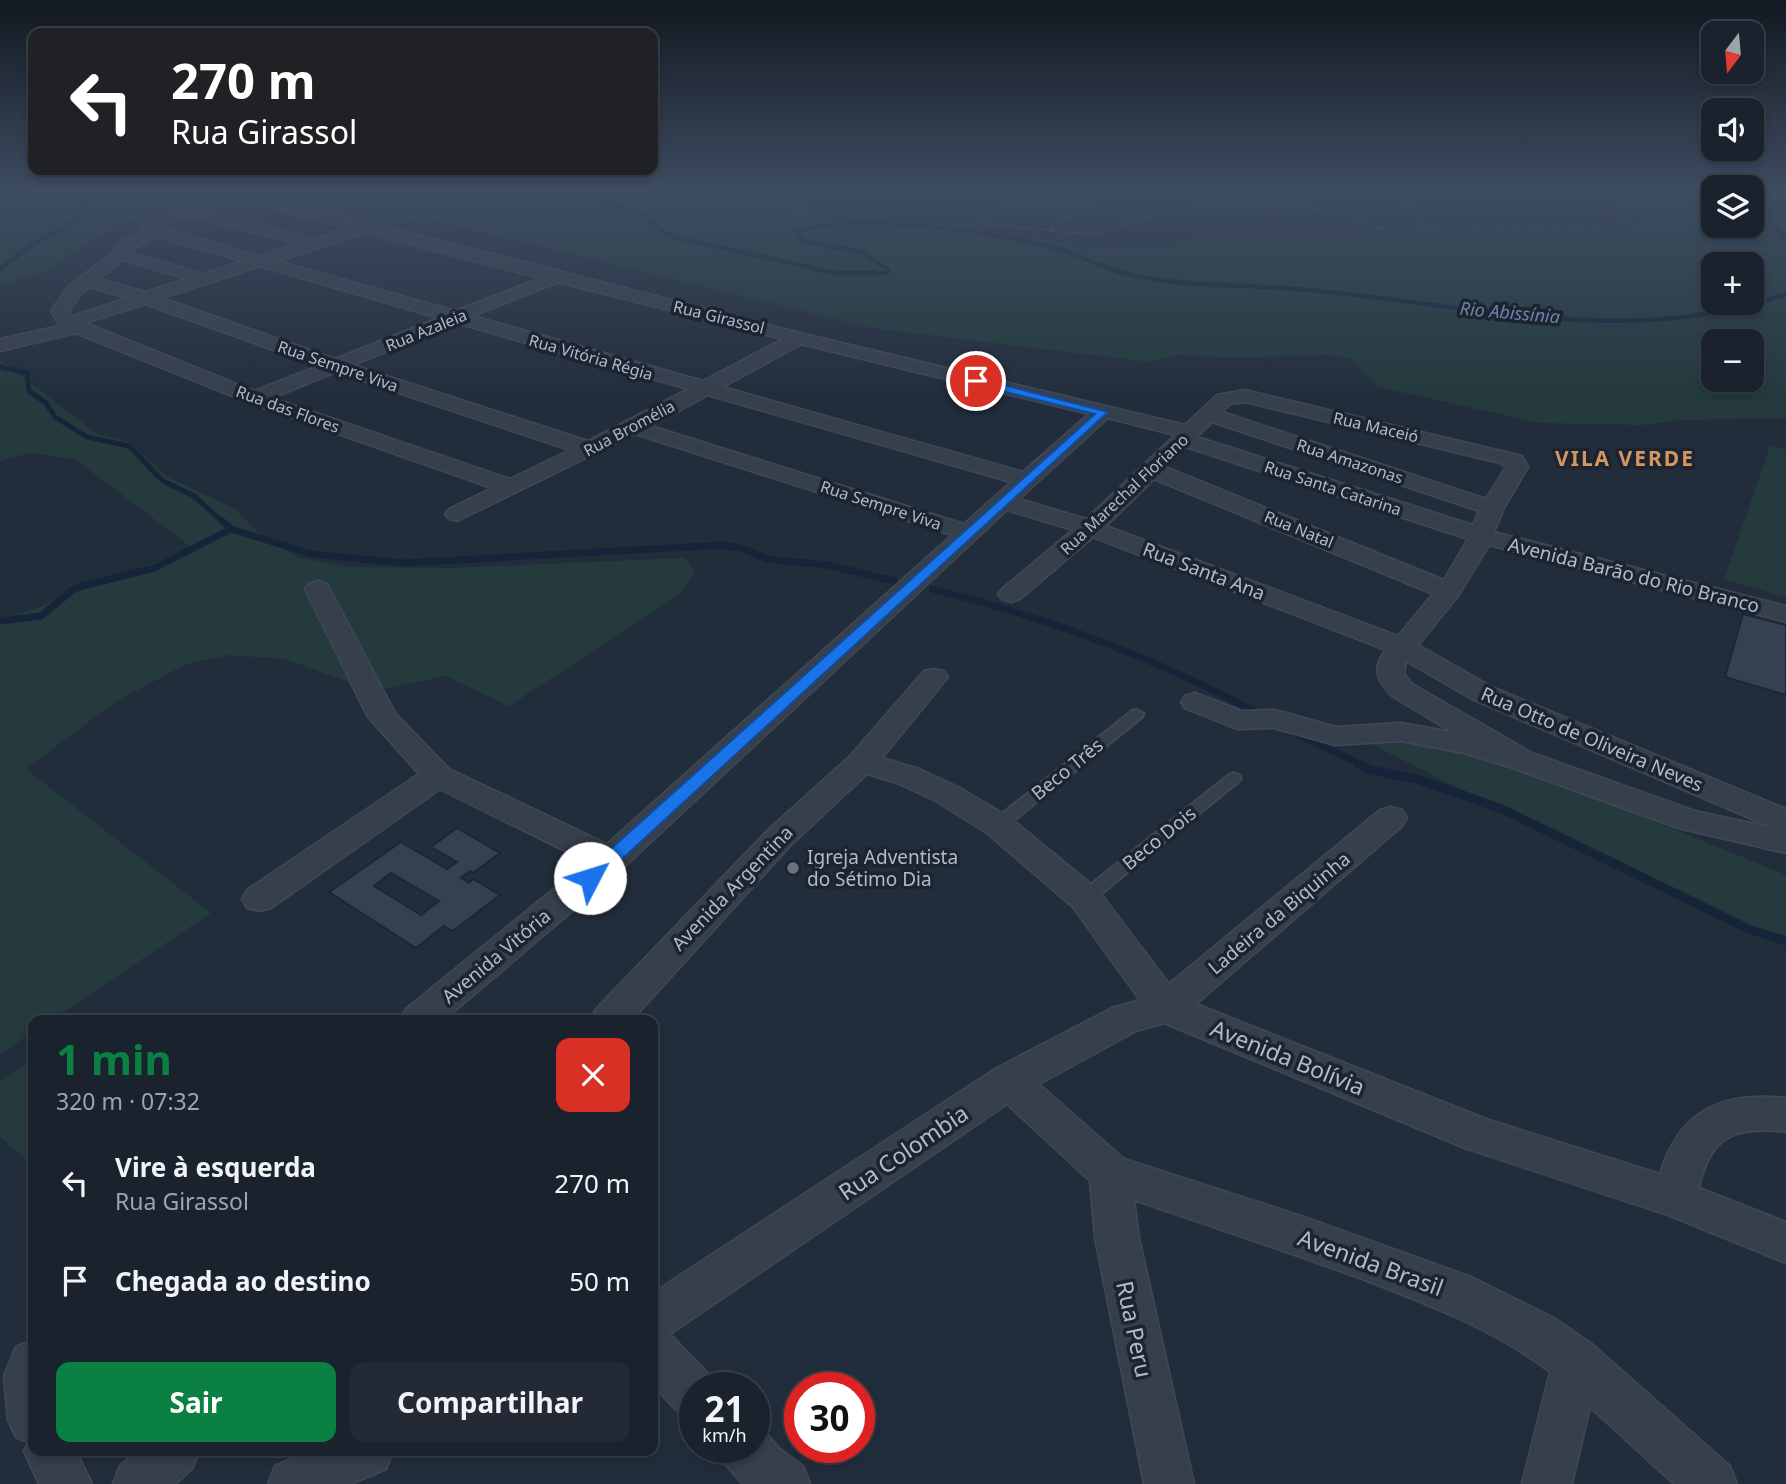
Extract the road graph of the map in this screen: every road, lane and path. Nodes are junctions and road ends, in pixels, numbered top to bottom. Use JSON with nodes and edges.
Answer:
{"nodes":[{"id":1,"x":114,"y":259,"type":"edge"},
{"id":2,"x":138,"y":259,"type":"edge"},
{"id":3,"x":257,"y":259,"type":"edge"},
{"id":4,"x":268,"y":259,"type":"edge"},
{"id":5,"x":492,"y":259,"type":"edge"},
{"id":6,"x":263,"y":261,"type":"junction"},
{"id":7,"x":559,"y":276,"type":"junction"},
{"id":8,"x":205,"y":279,"type":"junction"},
{"id":9,"x":87,"y":281,"type":"junction"},
{"id":10,"x":146,"y":298,"type":"junction"},
{"id":11,"x":458,"y":318,"type":"junction"},
{"id":12,"x":73,"y":325,"type":"junction"},
{"id":13,"x":799,"y":338,"type":"junction"},
{"id":14,"x":0,"y":345,"type":"edge"},
{"id":15,"x":336,"y":366,"type":"junction"},
{"id":16,"x":703,"y":389,"type":"junction"},
{"id":17,"x":1237,"y":396,"type":"joint"},
{"id":18,"x":254,"y":398,"type":"junction"},
{"id":19,"x":1103,"y":412,"type":"junction"},
{"id":20,"x":1208,"y":414,"type":"junction"},
{"id":21,"x":633,"y":426,"type":"junction"},
{"id":22,"x":1186,"y":436,"type":"junction"},
{"id":23,"x":590,"y":449,"type":"junction"},
{"id":24,"x":1150,"y":469,"type":"junction"},
{"id":25,"x":1028,"y":480,"type":"junction"},
{"id":26,"x":512,"y":486,"type":"junction"},
{"id":27,"x":1003,"y":502,"type":"junction"},
{"id":28,"x":1492,"y":509,"type":"junction"},
{"id":29,"x":457,"y":514,"type":"dead end"},
{"id":30,"x":1090,"y":528,"type":"junction"},
{"id":31,"x":970,"y":533,"type":"junction"},
{"id":32,"x":1483,"y":536,"type":"junction"},
{"id":33,"x":318,"y":589,"type":"dead end"},
{"id":34,"x":1449,"y":591,"type":"junction"},
{"id":35,"x":1011,"y":594,"type":"dead end"},
{"id":36,"x":1786,"y":614,"type":"edge"},
{"id":37,"x":1402,"y":647,"type":"junction"},
{"id":38,"x":934,"y":677,"type":"dead end"},
{"id":39,"x":1195,"y":702,"type":"dead end"},
{"id":40,"x":1137,"y":714,"type":"dead end"},
{"id":41,"x":1521,"y":760,"type":"junction"},
{"id":42,"x":862,"y":762,"type":"junction"},
{"id":43,"x":438,"y":776,"type":"junction"},
{"id":44,"x":1234,"y":778,"type":"dead end"},
{"id":45,"x":1391,"y":818,"type":"dead end"},
{"id":46,"x":1786,"y":821,"type":"edge"},
{"id":47,"x":998,"y":825,"type":"junction"},
{"id":48,"x":1786,"y":842,"type":"edge"},
{"id":49,"x":611,"y":860,"type":"junction"},
{"id":50,"x":260,"y":898,"type":"dead end"},
{"id":51,"x":1084,"y":898,"type":"junction"},
{"id":52,"x":1166,"y":1009,"type":"junction"},
{"id":53,"x":425,"y":1015,"type":"edge"},
{"id":54,"x":614,"y":1015,"type":"edge"},
{"id":55,"x":1009,"y":1081,"type":"junction"},
{"id":56,"x":1786,"y":1115,"type":"edge"},
{"id":57,"x":1110,"y":1173,"type":"junction"},
{"id":58,"x":1675,"y":1198,"type":"junction"},
{"id":59,"x":1786,"y":1243,"type":"edge"},
{"id":60,"x":658,"y":1316,"type":"edge"},
{"id":61,"x":658,"y":1355,"type":"edge"},
{"id":62,"x":1576,"y":1362,"type":"junction"},
{"id":63,"x":679,"y":1378,"type":"edge"},
{"id":64,"x":52,"y":1456,"type":"edge"},
{"id":65,"x":169,"y":1456,"type":"edge"},
{"id":66,"x":357,"y":1456,"type":"edge"},
{"id":67,"x":758,"y":1463,"type":"edge"},
{"id":68,"x":67,"y":1484,"type":"edge"},
{"id":69,"x":138,"y":1484,"type":"edge"},
{"id":70,"x":293,"y":1484,"type":"edge"},
{"id":71,"x":785,"y":1484,"type":"edge"},
{"id":72,"x":1170,"y":1484,"type":"edge"},
{"id":73,"x":1547,"y":1484,"type":"edge"},
{"id":74,"x":1712,"y":1484,"type":"edge"}],
"edges":[{"from":1,"to":9,"type":"street"},
{"from":2,"to":8,"type":"street"},
{"from":3,"to":6,"type":"street","name":"Rua Vitória Régia"},
{"from":4,"to":6,"type":"street"},
{"from":5,"to":7,"type":"street","name":"Rua Girassol"},
{"from":6,"to":8,"type":"street"},
{"from":6,"to":11,"type":"street","name":"Rua Vitória Régia"},
{"from":7,"to":11,"type":"street","name":"Rua Azaleia"},
{"from":7,"to":13,"type":"street","name":"Rua Girassol"},
{"from":8,"to":10,"type":"street"},
{"from":9,"to":10,"type":"street","name":"Rua Sempre Viva"},
{"from":9,"to":12,"type":"street"},
{"from":10,"to":12,"type":"street"},
{"from":10,"to":15,"type":"street","name":"Rua Sempre Viva"},
{"from":11,"to":15,"type":"street","name":"Rua Azaleia"},
{"from":11,"to":16,"type":"street","name":"Rua Vitória Régia"},
{"from":12,"to":14,"type":"street"},
{"from":12,"to":18,"type":"street","name":"Rua das Flores"},
{"from":13,"to":16,"type":"street","name":"Rua Bromélia"},
{"from":13,"to":19,"type":"street","name":"Rua Girassol"},
{"from":15,"to":18,"type":"street","name":"Rua Azaleia"},
{"from":15,"to":23,"type":"street","name":"Rua Sempre Viva"},
{"from":16,"to":21,"type":"street","name":"Rua Bromélia"},
{"from":16,"to":25,"type":"street","name":"Rua Vitória Régia"},
{"from":17,"to":20,"type":"street","name":"Rua Marechal Floriano"},
{"from":17,"to":28,"type":"street","name":"Rua Maceió"},
{"from":18,"to":26,"type":"street","name":"Rua das Flores"},
{"from":19,"to":22,"type":"street","name":"Rua Santa Catarina"},
{"from":19,"to":25,"type":"street","name":"Avenida Vitória"},
{"from":20,"to":22,"type":"street","name":"Rua Marechal Floriano"},
{"from":20,"to":28,"type":"street","name":"Rua Amazonas"},
{"from":21,"to":23,"type":"street","name":"Rua Bromélia"},
{"from":21,"to":31,"type":"street","name":"Rua Sempre Viva"},
{"from":22,"to":24,"type":"street","name":"Rua Marechal Floriano"},
{"from":22,"to":32,"type":"street","name":"Rua Santa Catarina"},
{"from":23,"to":26,"type":"street","name":"Rua Bromélia"},
{"from":24,"to":30,"type":"street","name":"Rua Marechal Floriano"},
{"from":24,"to":34,"type":"street","name":"Rua Natal"},
{"from":25,"to":27,"type":"street","name":"Avenida Vitória"},
{"from":26,"to":29,"type":"street","name":"Rua Bromélia"},
{"from":27,"to":30,"type":"street","name":"Rua Santa Ana"},
{"from":27,"to":31,"type":"street","name":"Avenida Vitória"},
{"from":28,"to":32,"type":"street"},
{"from":30,"to":35,"type":"street","name":"Rua Marechal Floriano"},
{"from":30,"to":37,"type":"street","name":"Rua Santa Ana"},
{"from":31,"to":49,"type":"street","name":"Avenida Vitória"},
{"from":32,"to":34,"type":"street"},
{"from":32,"to":36,"type":"street","name":"Avenida Barão do Rio Branco"},
{"from":33,"to":43,"type":"street"},
{"from":34,"to":37,"type":"street"},
{"from":37,"to":41,"type":"street"},
{"from":37,"to":46,"type":"street","name":"Rua Otto de Oliveira Neves"},
{"from":38,"to":42,"type":"street","name":"Avenida Argentina"},
{"from":39,"to":41,"type":"street"},
{"from":40,"to":47,"type":"lane","name":"Beco Três"},
{"from":41,"to":48,"type":"street"},
{"from":42,"to":47,"type":"street"},
{"from":42,"to":54,"type":"street","name":"Avenida Argentina"},
{"from":43,"to":49,"type":"street"},
{"from":43,"to":50,"type":"street"},
{"from":44,"to":51,"type":"lane","name":"Beco Dois"},
{"from":45,"to":52,"type":"street","name":"Ladeira da Biquinha"},
{"from":47,"to":51,"type":"street"},
{"from":49,"to":53,"type":"street","name":"Avenida Vitória"},
{"from":51,"to":52,"type":"street"},
{"from":52,"to":55,"type":"street","name":"Rua Colombia"},
{"from":52,"to":58,"type":"street","name":"Avenida Bolívia"},
{"from":55,"to":57,"type":"street","name":"Avenida Brasil"},
{"from":55,"to":60,"type":"street","name":"Rua Colombia"},
{"from":56,"to":58,"type":"street"},
{"from":57,"to":62,"type":"street","name":"Avenida Brasil"},
{"from":57,"to":72,"type":"street","name":"Rua Peru"},
{"from":58,"to":59,"type":"street","name":"Avenida Bolívia"},
{"from":61,"to":63,"type":"street"},
{"from":62,"to":73,"type":"street"},
{"from":62,"to":74,"type":"street","name":"Avenida Brasil"},
{"from":64,"to":68,"type":"street"},
{"from":65,"to":69,"type":"street"},
{"from":66,"to":70,"type":"street"},
{"from":67,"to":71,"type":"street"}]}
